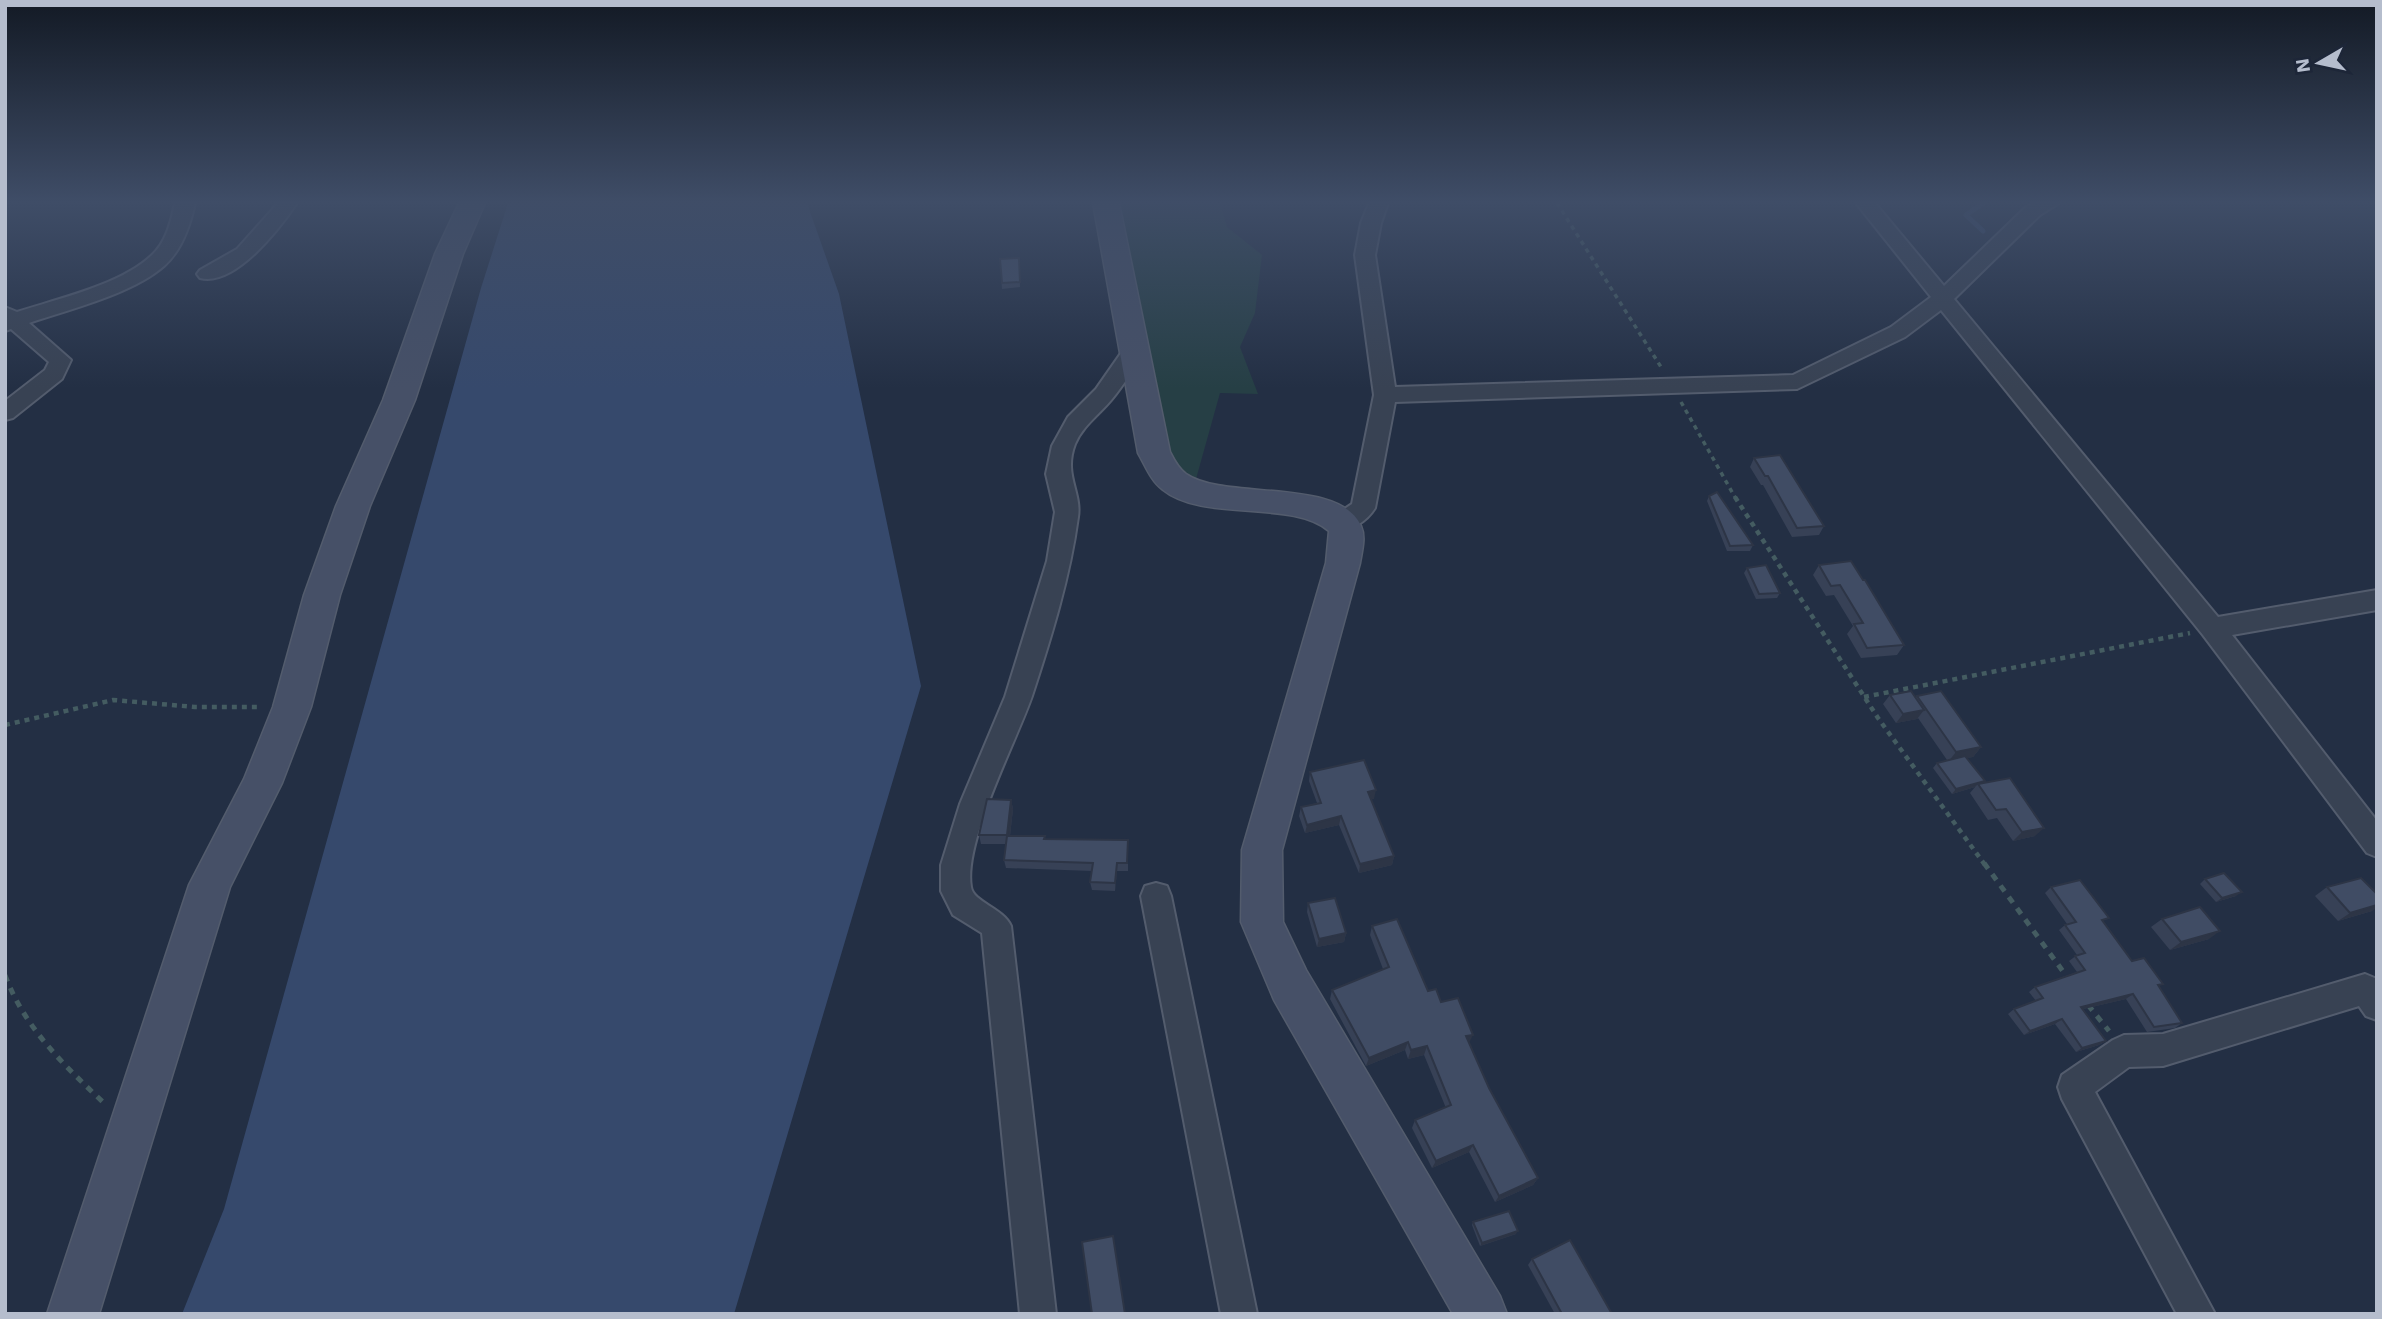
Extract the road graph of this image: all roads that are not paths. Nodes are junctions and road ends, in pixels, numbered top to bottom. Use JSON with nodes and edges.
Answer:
{"nodes":[{"id":1,"x":153,"y":265,"type":"edge"},
{"id":2,"x":230,"y":265,"type":"edge"},
{"id":3,"x":446,"y":265,"type":"edge"},
{"id":4,"x":1118,"y":265,"type":"edge"},
{"id":5,"x":1366,"y":265,"type":"edge"},
{"id":6,"x":1916,"y":265,"type":"edge"},
{"id":7,"x":1978,"y":265,"type":"edge"},
{"id":8,"x":207,"y":274,"type":"dead end"},
{"id":9,"x":1943,"y":298,"type":"junction"},
{"id":10,"x":8,"y":319,"type":"edge"},
{"id":11,"x":1134,"y":351,"type":"junction"},
{"id":12,"x":1385,"y":395,"type":"junction"},
{"id":13,"x":5,"y":413,"type":"edge"},
{"id":14,"x":1343,"y":522,"type":"junction"},
{"id":15,"x":2377,"y":600,"type":"edge"},
{"id":16,"x":2212,"y":628,"type":"junction"},
{"id":17,"x":2377,"y":844,"type":"edge"},
{"id":18,"x":1156,"y":896,"type":"dead end"},
{"id":19,"x":2377,"y":1005,"type":"edge"},
{"id":20,"x":73,"y":1314,"type":"edge"},
{"id":21,"x":1038,"y":1314,"type":"edge"},
{"id":22,"x":1239,"y":1314,"type":"edge"},
{"id":23,"x":1482,"y":1314,"type":"edge"},
{"id":24,"x":2197,"y":1314,"type":"edge"}],
"edges":[{"from":1,"to":10,"type":"street"},
{"from":2,"to":8,"type":"street"},
{"from":3,"to":20,"type":"main road"},
{"from":4,"to":11,"type":"main road"},
{"from":5,"to":12,"type":"street"},
{"from":6,"to":9,"type":"street"},
{"from":7,"to":9,"type":"street"},
{"from":9,"to":12,"type":"street"},
{"from":9,"to":16,"type":"street"},
{"from":10,"to":13,"type":"street"},
{"from":11,"to":14,"type":"main road"},
{"from":11,"to":21,"type":"street"},
{"from":12,"to":14,"type":"street"},
{"from":14,"to":23,"type":"main road"},
{"from":15,"to":16,"type":"street"},
{"from":16,"to":17,"type":"street"},
{"from":18,"to":22,"type":"street"},
{"from":19,"to":24,"type":"street"}]}
